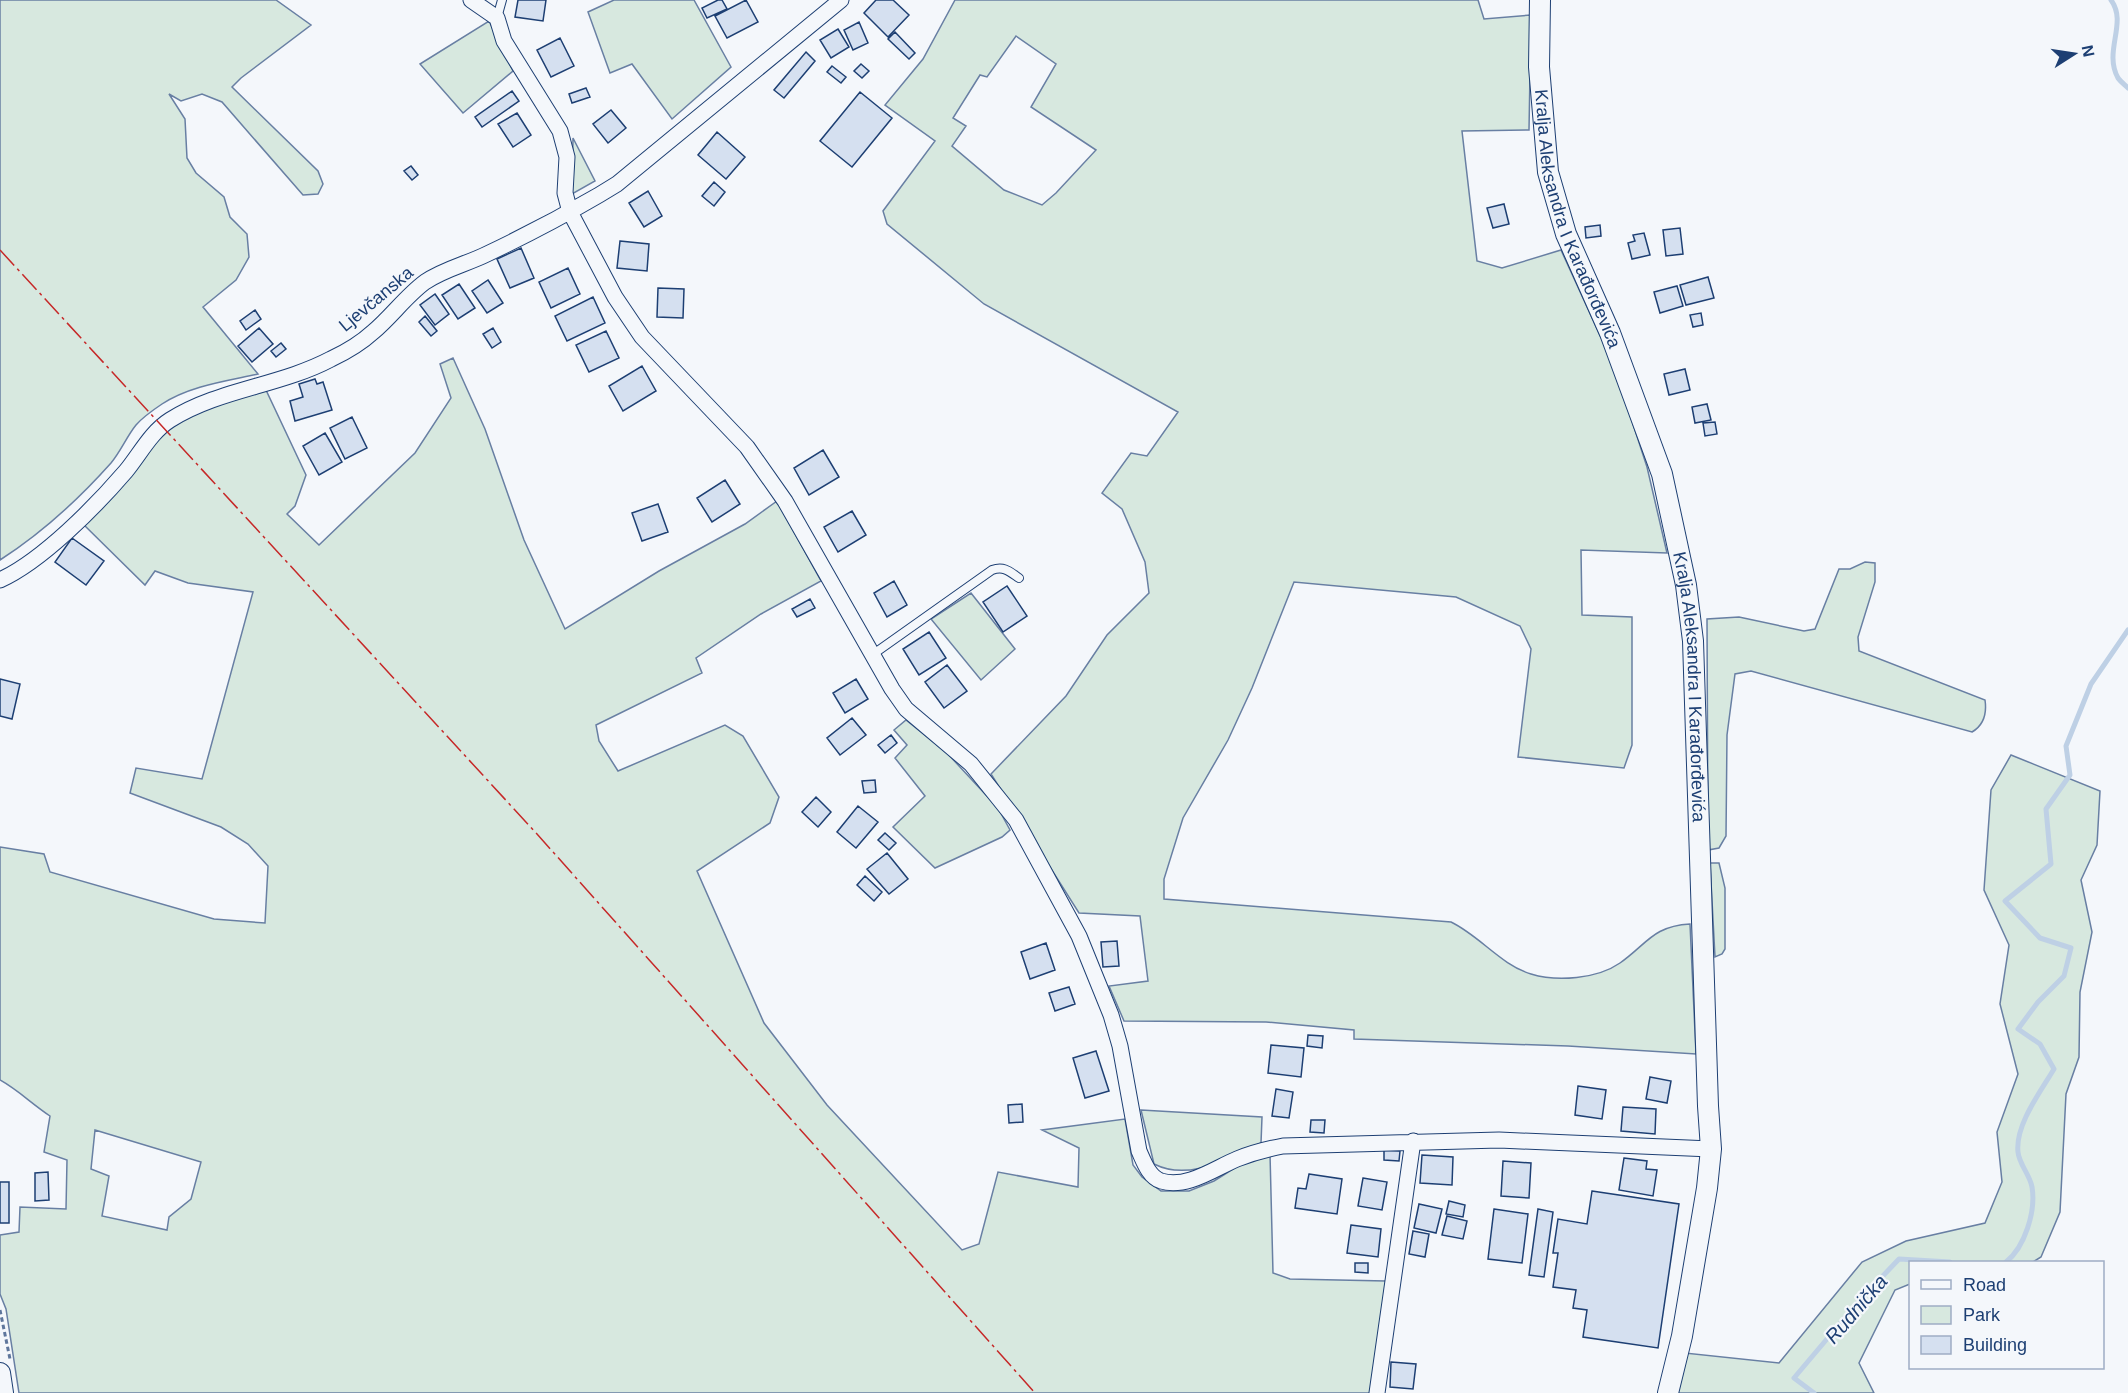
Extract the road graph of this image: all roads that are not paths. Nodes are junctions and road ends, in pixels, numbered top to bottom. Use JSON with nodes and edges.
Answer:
{"nodes":[{"id":1,"x":471,"y":0,"type":"edge"},
{"id":2,"x":502,"y":0,"type":"edge"},
{"id":3,"x":841,"y":0,"type":"edge"},
{"id":4,"x":1540,"y":0,"type":"edge"},
{"id":5,"x":497,"y":18,"type":"junction"},
{"id":6,"x":570,"y":212,"type":"junction"},
{"id":7,"x":1019,"y":578,"type":"dead end"},
{"id":8,"x":0,"y":580,"type":"edge"},
{"id":9,"x":872,"y":655,"type":"junction"},
{"id":10,"x":1413,"y":1141,"type":"junction"},
{"id":11,"x":1711,"y":1149,"type":"junction"},
{"id":12,"x":5,"y":1366,"type":"edge"},
{"id":13,"x":3,"y":1393,"type":"edge"},
{"id":14,"x":1377,"y":1393,"type":"edge"},
{"id":15,"x":1668,"y":1393,"type":"edge"}],
"edges":[{"from":1,"to":5,"type":"street"},
{"from":2,"to":5,"type":"lane"},
{"from":3,"to":6,"type":"street","name":"Ljevčanska"},
{"from":4,"to":11,"type":"street","name":"Kralja Aleksandra I Karađorđevića"},
{"from":5,"to":6,"type":"street"},
{"from":6,"to":8,"type":"street","name":"Ljevčanska"},
{"from":6,"to":9,"type":"street"},
{"from":7,"to":9,"type":"lane"},
{"from":9,"to":10,"type":"street"},
{"from":10,"to":11,"type":"street"},
{"from":10,"to":14,"type":"street"},
{"from":11,"to":15,"type":"street","name":"Kralja Aleksandra I Karađorđevića"},
{"from":12,"to":13,"type":"street"}]}
